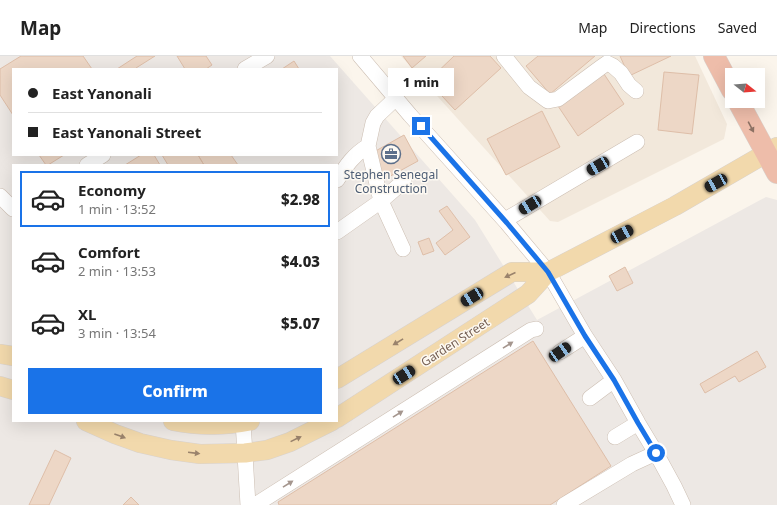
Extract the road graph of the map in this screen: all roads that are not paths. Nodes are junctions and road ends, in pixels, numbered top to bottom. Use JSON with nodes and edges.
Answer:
{"nodes":[{"id":1,"x":267,"y":56,"type":"edge"},
{"id":2,"x":360,"y":56,"type":"edge"},
{"id":3,"x":504,"y":56,"type":"edge"},
{"id":4,"x":714,"y":56,"type":"edge"},
{"id":5,"x":247,"y":68,"type":"edge"},
{"id":6,"x":725,"y":77,"type":"edge"},
{"id":7,"x":636,"y":91,"type":"dead end"},
{"id":8,"x":396,"y":98,"type":"junction"},
{"id":9,"x":743,"y":108,"type":"edge"},
{"id":10,"x":637,"y":142,"type":"dead end"},
{"id":11,"x":368,"y":146,"type":"junction"},
{"id":12,"x":771,"y":150,"type":"edge"},
{"id":13,"x":102,"y":156,"type":"edge"},
{"id":14,"x":89,"y":164,"type":"edge"},
{"id":15,"x":777,"y":173,"type":"edge"},
{"id":16,"x":338,"y":179,"type":"edge"},
{"id":17,"x":404,"y":181,"type":"dead end"},
{"id":18,"x":0,"y":196,"type":"edge"},
{"id":19,"x":381,"y":201,"type":"junction"},
{"id":20,"x":12,"y":208,"type":"edge"},
{"id":21,"x":505,"y":220,"type":"junction"},
{"id":22,"x":338,"y":231,"type":"edge"},
{"id":23,"x":403,"y":249,"type":"dead end"},
{"id":24,"x":548,"y":272,"type":"junction"},
{"id":25,"x":536,"y":328,"type":"dead end"},
{"id":26,"x":585,"y":336,"type":"junction"},
{"id":27,"x":560,"y":352,"type":"dead end"},
{"id":28,"x":0,"y":354,"type":"edge"},
{"id":29,"x":12,"y":356,"type":"edge"},
{"id":30,"x":338,"y":378,"type":"edge"},
{"id":31,"x":614,"y":380,"type":"junction"},
{"id":32,"x":0,"y":386,"type":"edge"},
{"id":33,"x":12,"y":390,"type":"edge"},
{"id":34,"x":590,"y":398,"type":"dead end"},
{"id":35,"x":338,"y":417,"type":"edge"},
{"id":36,"x":88,"y":422,"type":"edge"},
{"id":37,"x":181,"y":422,"type":"edge"},
{"id":38,"x":236,"y":422,"type":"edge"},
{"id":39,"x":246,"y":422,"type":"edge"},
{"id":40,"x":330,"y":422,"type":"edge"},
{"id":41,"x":638,"y":423,"type":"junction"},
{"id":42,"x":615,"y":437,"type":"dead end"},
{"id":43,"x":245,"y":452,"type":"junction"},
{"id":44,"x":656,"y":453,"type":"junction"},
{"id":45,"x":248,"y":505,"type":"edge"},
{"id":46,"x":255,"y":505,"type":"edge"},
{"id":47,"x":564,"y":505,"type":"edge"},
{"id":48,"x":683,"y":505,"type":"edge"}],
"edges":[{"from":1,"to":5,"type":"street"},
{"from":2,"to":8,"type":"street"},
{"from":3,"to":7,"type":"street"},
{"from":4,"to":6,"type":"highway"},
{"from":8,"to":11,"type":"street"},
{"from":8,"to":21,"type":"street"},
{"from":9,"to":12,"type":"highway","one_way":true},
{"from":10,"to":21,"type":"street"},
{"from":11,"to":16,"type":"street"},
{"from":11,"to":19,"type":"street"},
{"from":12,"to":15,"type":"highway"},
{"from":12,"to":24,"type":"main road","name":"Garden Street"},
{"from":13,"to":14,"type":"street"},
{"from":17,"to":19,"type":"street"},
{"from":18,"to":20,"type":"street"},
{"from":19,"to":22,"type":"street"},
{"from":19,"to":23,"type":"street"},
{"from":21,"to":24,"type":"street"},
{"from":24,"to":26,"type":"street"},
{"from":24,"to":30,"type":"main road","name":"Garden Street","one_way":true},
{"from":24,"to":35,"type":"main road","name":"Garden Street"},
{"from":46,"to":25,"type":"street","one_way":true},
{"from":26,"to":27,"type":"street"},
{"from":26,"to":31,"type":"street"},
{"from":28,"to":29,"type":"main road"},
{"from":31,"to":34,"type":"street"},
{"from":31,"to":41,"type":"street"},
{"from":32,"to":33,"type":"main road"},
{"from":36,"to":43,"type":"main road","one_way":true},
{"from":37,"to":38,"type":"main road"},
{"from":39,"to":43,"type":"street"},
{"from":43,"to":40,"type":"main road","one_way":true},
{"from":41,"to":42,"type":"street"},
{"from":41,"to":44,"type":"street"},
{"from":43,"to":45,"type":"street"},
{"from":44,"to":47,"type":"street"},
{"from":44,"to":48,"type":"street"}]}
